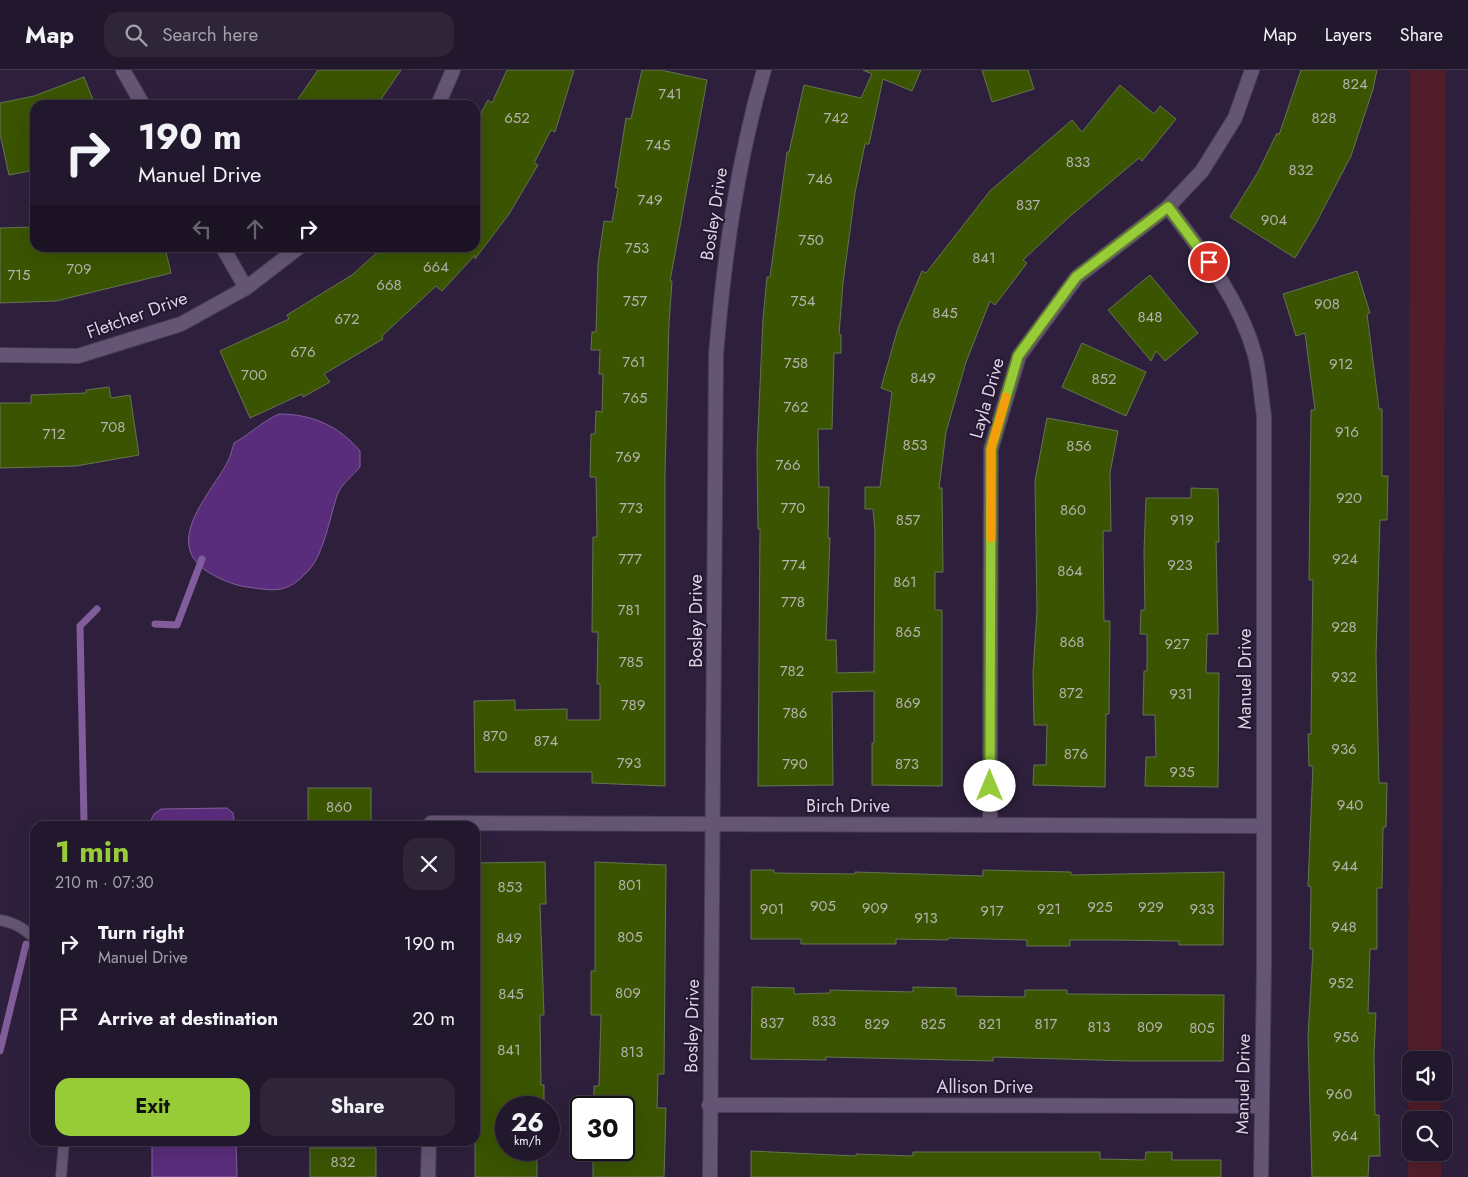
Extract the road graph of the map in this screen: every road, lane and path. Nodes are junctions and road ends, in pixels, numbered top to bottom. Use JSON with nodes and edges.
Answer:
{"nodes":[{"id":1,"x":123,"y":70,"type":"edge"},
{"id":2,"x":453,"y":70,"type":"edge"},
{"id":3,"x":764,"y":70,"type":"edge"},
{"id":4,"x":1252,"y":70,"type":"edge"},
{"id":5,"x":140,"y":100,"type":"edge"},
{"id":6,"x":440,"y":100,"type":"edge"},
{"id":7,"x":1168,"y":207,"type":"junction"},
{"id":8,"x":225,"y":252,"type":"edge"},
{"id":9,"x":293,"y":252,"type":"edge"},
{"id":10,"x":246,"y":288,"type":"junction"},
{"id":11,"x":0,"y":355,"type":"edge"},
{"id":12,"x":714,"y":824,"type":"junction"},
{"id":13,"x":480,"y":825,"type":"edge"},
{"id":14,"x":990,"y":825,"type":"junction"},
{"id":15,"x":1264,"y":826,"type":"junction"},
{"id":16,"x":0,"y":920,"type":"edge"},
{"id":17,"x":30,"y":934,"type":"edge"},
{"id":18,"x":709,"y":1105,"type":"junction"},
{"id":19,"x":1261,"y":1106,"type":"junction"},
{"id":20,"x":64,"y":1146,"type":"edge"},
{"id":21,"x":428,"y":1146,"type":"edge"},
{"id":22,"x":61,"y":1177,"type":"edge"},
{"id":23,"x":428,"y":1177,"type":"edge"},
{"id":24,"x":710,"y":1177,"type":"edge"},
{"id":25,"x":1261,"y":1177,"type":"edge"}],
"edges":[{"from":1,"to":5,"type":"street"},
{"from":2,"to":6,"type":"street"},
{"from":3,"to":12,"type":"street","name":"Bosley Drive"},
{"from":4,"to":7,"type":"street","name":"Layla Drive"},
{"from":7,"to":14,"type":"street","name":"Layla Drive"},
{"from":7,"to":15,"type":"street","name":"Manuel Drive"},
{"from":8,"to":10,"type":"street"},
{"from":9,"to":10,"type":"street","name":"Fletcher Drive"},
{"from":10,"to":11,"type":"street","name":"Fletcher Drive"},
{"from":12,"to":13,"type":"street","name":"Birch Drive"},
{"from":12,"to":14,"type":"street","name":"Birch Drive"},
{"from":12,"to":18,"type":"street","name":"Bosley Drive"},
{"from":14,"to":15,"type":"street","name":"Birch Drive"},
{"from":15,"to":19,"type":"street","name":"Manuel Drive"},
{"from":16,"to":17,"type":"lane"},
{"from":18,"to":19,"type":"street","name":"Allison Drive"},
{"from":18,"to":24,"type":"street","name":"Bosley Drive"},
{"from":19,"to":25,"type":"street","name":"Manuel Drive"},
{"from":20,"to":22,"type":"lane"},
{"from":21,"to":23,"type":"street"}]}
